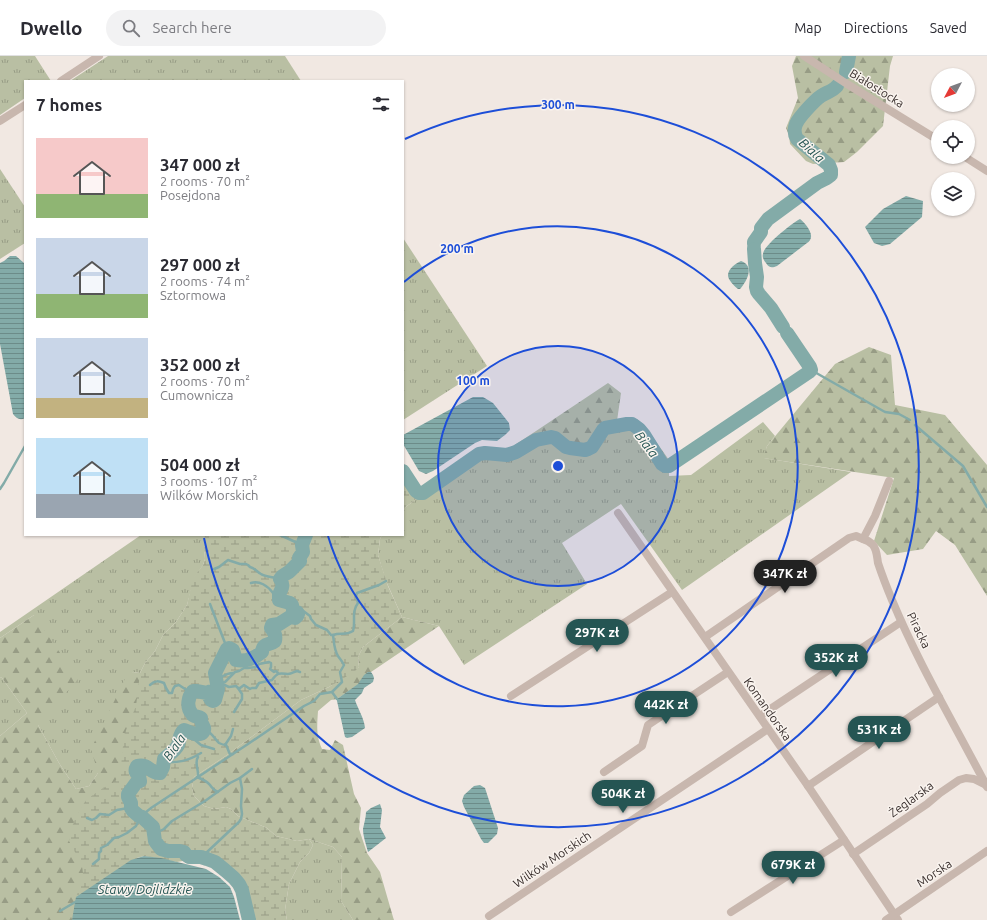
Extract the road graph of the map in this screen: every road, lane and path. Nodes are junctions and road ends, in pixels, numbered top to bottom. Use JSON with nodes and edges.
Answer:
{"nodes":[{"id":1,"x":99,"y":56,"type":"edge"},
{"id":2,"x":804,"y":56,"type":"edge"},
{"id":3,"x":63,"y":80,"type":"edge"},
{"id":4,"x":24,"y":106,"type":"edge"},
{"id":5,"x":0,"y":121,"type":"edge"},
{"id":6,"x":931,"y":136,"type":"edge"},
{"id":7,"x":975,"y":163,"type":"edge"},
{"id":8,"x":987,"y":171,"type":"edge"},
{"id":9,"x":889,"y":481,"type":"dead end"},
{"id":10,"x":618,"y":512,"type":"dead end"},
{"id":11,"x":863,"y":539,"type":"junction"},
{"id":12,"x":672,"y":592,"type":"junction"},
{"id":13,"x":901,"y":622,"type":"junction"},
{"id":14,"x":705,"y":637,"type":"junction"},
{"id":15,"x":728,"y":672,"type":"junction"},
{"id":16,"x":511,"y":696,"type":"dead end"},
{"id":17,"x":938,"y":697,"type":"junction"},
{"id":18,"x":760,"y":716,"type":"junction"},
{"id":19,"x":768,"y":729,"type":"junction"},
{"id":20,"x":604,"y":772,"type":"dead end"},
{"id":21,"x":808,"y":786,"type":"junction"},
{"id":22,"x":986,"y":786,"type":"edge"},
{"id":23,"x":844,"y":840,"type":"junction"},
{"id":24,"x":987,"y":851,"type":"edge"},
{"id":25,"x":853,"y":854,"type":"junction"},
{"id":26,"x":731,"y":912,"type":"dead end"},
{"id":27,"x":489,"y":916,"type":"dead end"},
{"id":28,"x":896,"y":917,"type":"edge"},
{"id":29,"x":886,"y":920,"type":"edge"}],
"edges":[{"from":1,"to":3,"type":"street"},
{"from":2,"to":6,"type":"street","name":"Białostocka"},
{"from":4,"to":5,"type":"street"},
{"from":7,"to":8,"type":"street"},
{"from":9,"to":11,"type":"street"},
{"from":10,"to":12,"type":"street","name":"Komandorska"},
{"from":11,"to":13,"type":"street","name":"Piracka"},
{"from":11,"to":14,"type":"street"},
{"from":12,"to":14,"type":"street","name":"Komandorska"},
{"from":12,"to":16,"type":"street"},
{"from":13,"to":17,"type":"street","name":"Piracka"},
{"from":13,"to":18,"type":"street"},
{"from":14,"to":15,"type":"street","name":"Komandorska"},
{"from":15,"to":18,"type":"street","name":"Komandorska"},
{"from":15,"to":20,"type":"street"},
{"from":17,"to":21,"type":"street"},
{"from":17,"to":22,"type":"street","name":"Piracka"},
{"from":18,"to":19,"type":"street","name":"Komandorska"},
{"from":19,"to":21,"type":"street","name":"Komandorska"},
{"from":19,"to":27,"type":"street","name":"Wilków Morskich"},
{"from":21,"to":23,"type":"street","name":"Komandorska"},
{"from":22,"to":25,"type":"street","name":"Żeglarska"},
{"from":23,"to":25,"type":"street","name":"Komandorska"},
{"from":23,"to":26,"type":"street"},
{"from":24,"to":28,"type":"street","name":"Morska"},
{"from":25,"to":28,"type":"street","name":"Komandorska"},
{"from":28,"to":29,"type":"street","name":"Morska"}]}
